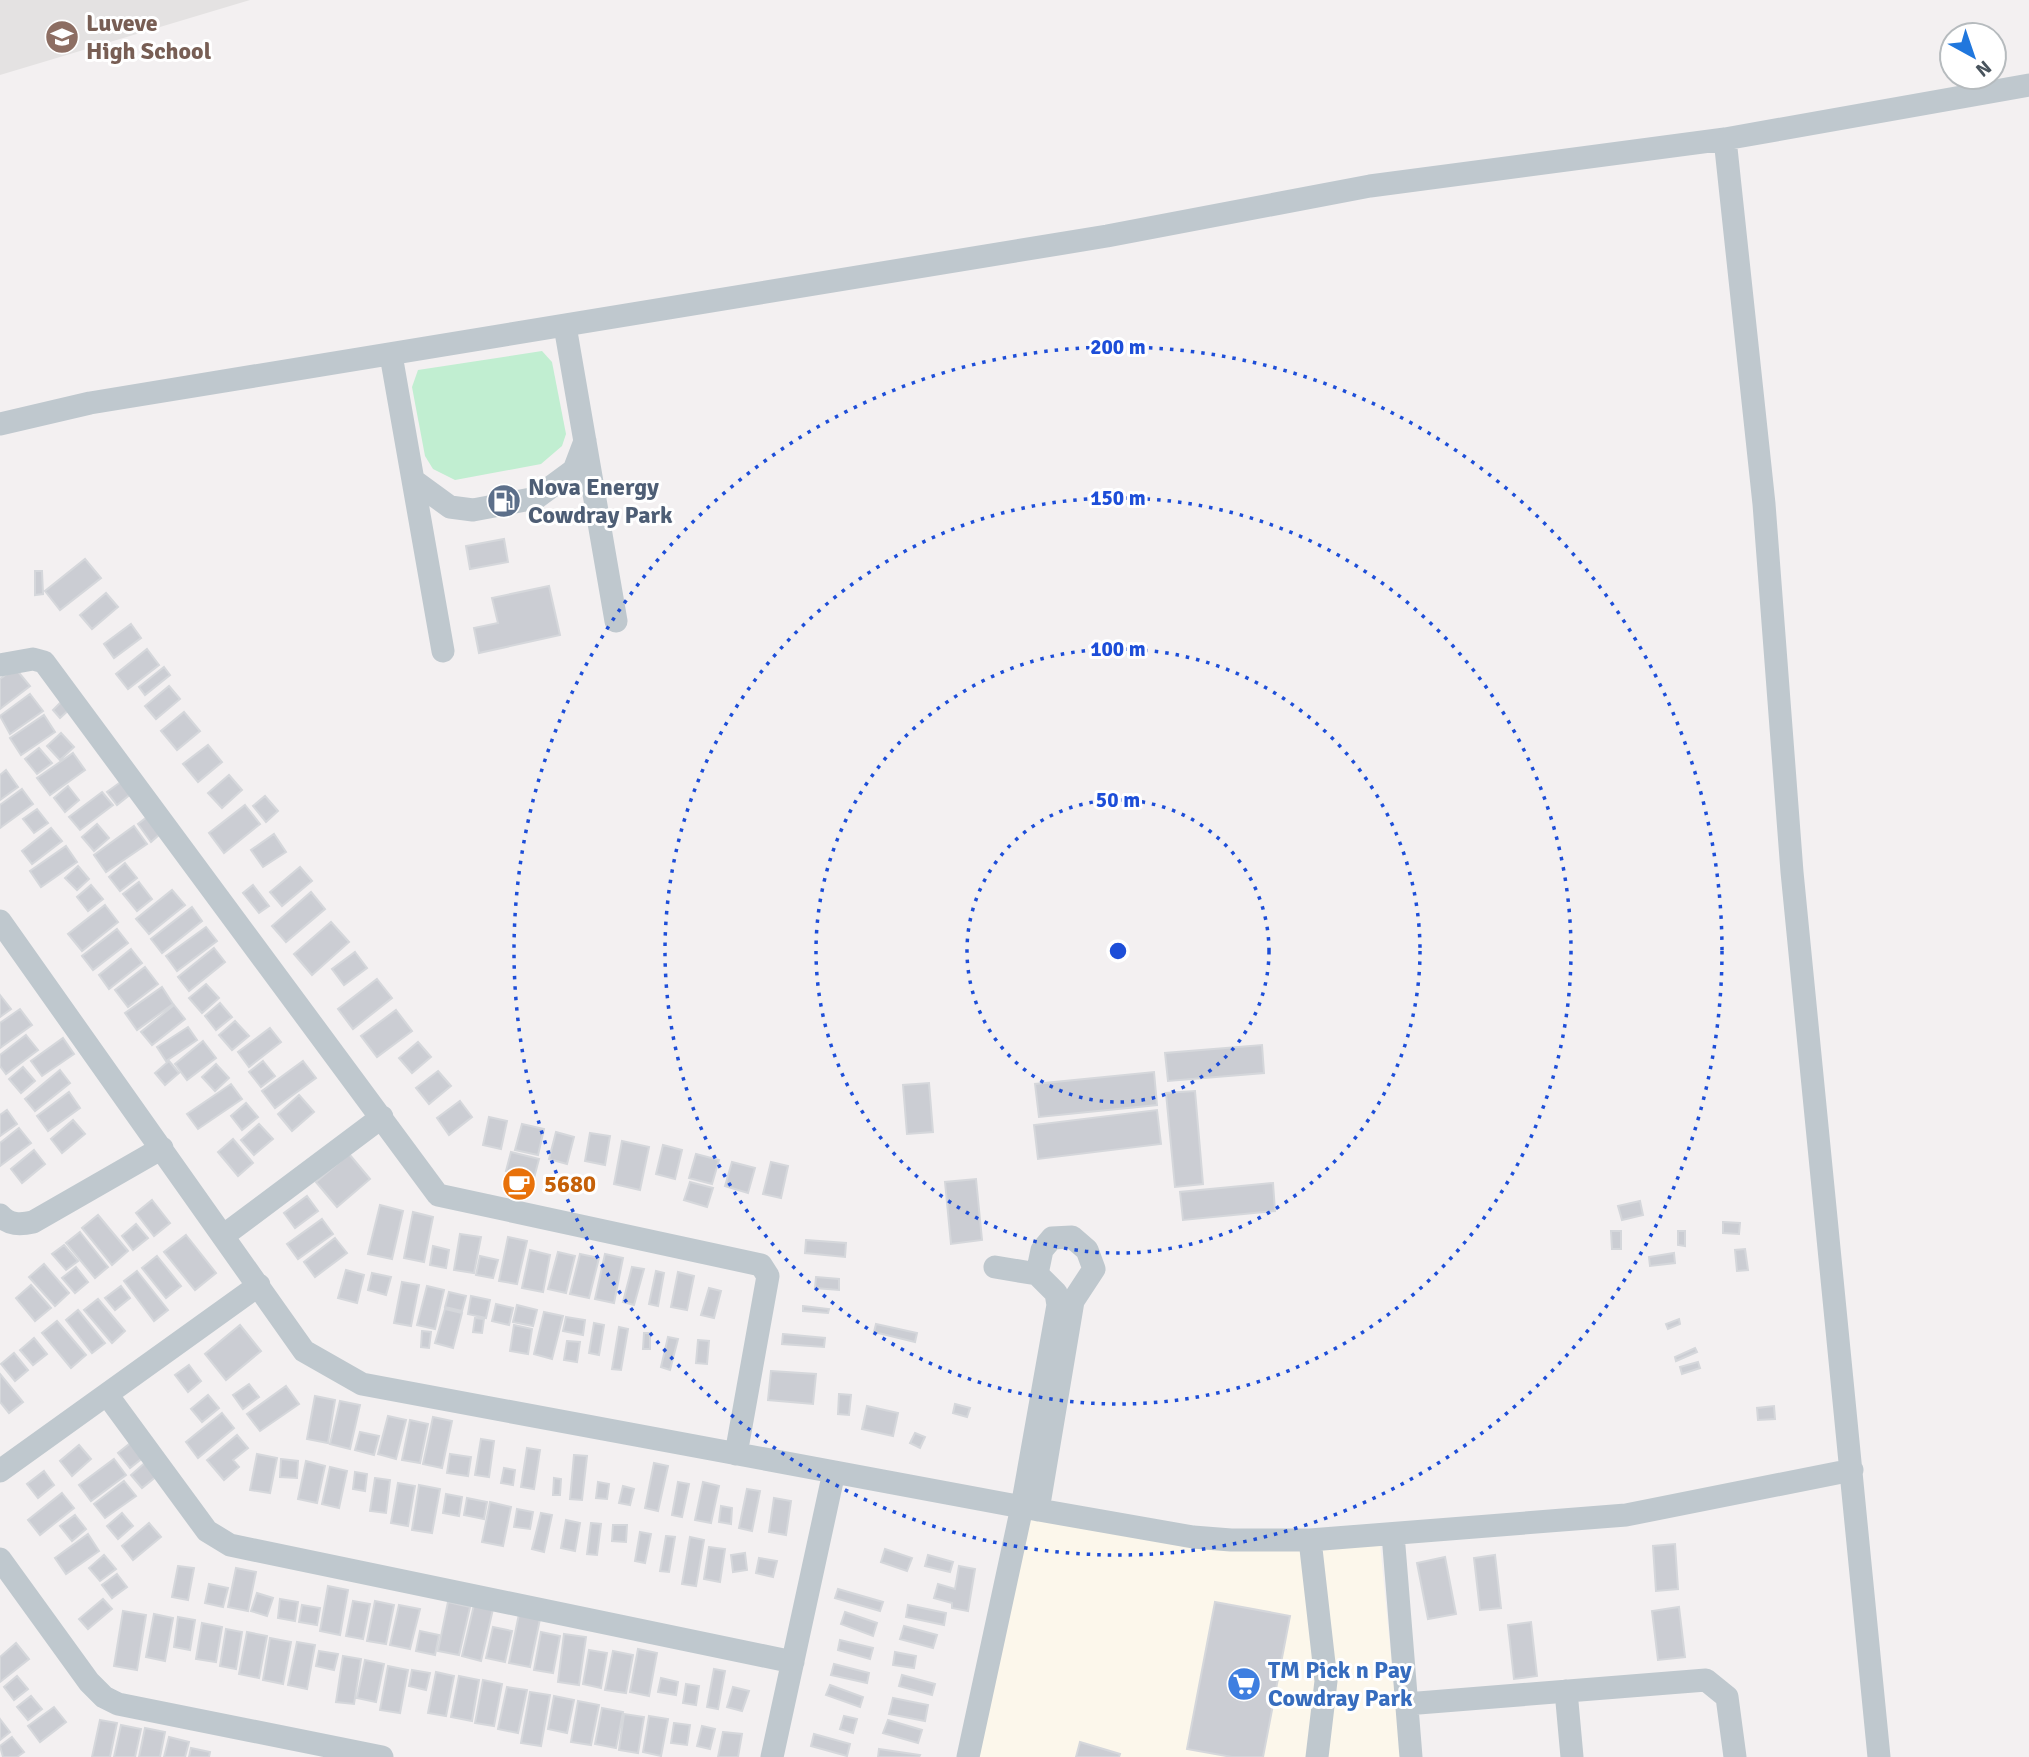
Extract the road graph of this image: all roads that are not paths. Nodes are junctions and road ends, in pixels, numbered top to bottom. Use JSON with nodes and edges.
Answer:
{"nodes":[{"id":1,"x":2029,"y":85,"type":"edge"},
{"id":2,"x":1725,"y":139,"type":"junction"},
{"id":3,"x":565,"y":326,"type":"junction"},
{"id":4,"x":391,"y":355,"type":"junction"},
{"id":5,"x":0,"y":424,"type":"edge"},
{"id":6,"x":585,"y":441,"type":"junction"},
{"id":7,"x":413,"y":480,"type":"junction"},
{"id":8,"x":616,"y":621,"type":"dead end"},
{"id":9,"x":443,"y":651,"type":"dead end"},
{"id":10,"x":0,"y":664,"type":"edge"},
{"id":11,"x":0,"y":921,"type":"edge"},
{"id":12,"x":382,"y":1116,"type":"junction"},
{"id":13,"x":162,"y":1149,"type":"junction"},
{"id":14,"x":0,"y":1214,"type":"edge"},
{"id":15,"x":223,"y":1236,"type":"junction"},
{"id":16,"x":995,"y":1267,"type":"dead end"},
{"id":17,"x":1037,"y":1274,"type":"junction"},
{"id":18,"x":258,"y":1285,"type":"junction"},
{"id":19,"x":108,"y":1396,"type":"junction"},
{"id":20,"x":736,"y":1454,"type":"junction"},
{"id":21,"x":1852,"y":1470,"type":"junction"},
{"id":22,"x":0,"y":1471,"type":"edge"},
{"id":23,"x":834,"y":1472,"type":"junction"},
{"id":24,"x":1030,"y":1509,"type":"junction"},
{"id":25,"x":1393,"y":1534,"type":"junction"},
{"id":26,"x":1310,"y":1540,"type":"junction"},
{"id":27,"x":0,"y":1559,"type":"edge"},
{"id":28,"x":793,"y":1662,"type":"junction"},
{"id":29,"x":1566,"y":1691,"type":"junction"},
{"id":30,"x":1406,"y":1704,"type":"junction"},
{"id":31,"x":382,"y":1757,"type":"edge"},
{"id":32,"x":772,"y":1757,"type":"edge"},
{"id":33,"x":968,"y":1757,"type":"edge"},
{"id":34,"x":1317,"y":1757,"type":"edge"},
{"id":35,"x":1411,"y":1757,"type":"edge"},
{"id":36,"x":1572,"y":1757,"type":"edge"},
{"id":37,"x":1735,"y":1757,"type":"edge"},
{"id":38,"x":1879,"y":1757,"type":"edge"}],
"edges":[{"from":1,"to":2,"type":"street"},
{"from":2,"to":3,"type":"street"},
{"from":2,"to":21,"type":"street"},
{"from":3,"to":4,"type":"street"},
{"from":3,"to":6,"type":"street"},
{"from":4,"to":5,"type":"street"},
{"from":4,"to":7,"type":"street"},
{"from":6,"to":7,"type":"street"},
{"from":6,"to":8,"type":"street"},
{"from":7,"to":9,"type":"street"},
{"from":10,"to":12,"type":"street"},
{"from":11,"to":13,"type":"street"},
{"from":12,"to":15,"type":"street"},
{"from":12,"to":20,"type":"street"},
{"from":13,"to":14,"type":"street"},
{"from":13,"to":15,"type":"street"},
{"from":15,"to":18,"type":"street"},
{"from":16,"to":17,"type":"street"},
{"from":17,"to":24,"type":"street"},
{"from":17,"to":24,"type":"street"},
{"from":18,"to":19,"type":"street"},
{"from":18,"to":20,"type":"street"},
{"from":19,"to":22,"type":"street"},
{"from":19,"to":28,"type":"street"},
{"from":20,"to":23,"type":"street"},
{"from":21,"to":25,"type":"street"},
{"from":21,"to":38,"type":"street"},
{"from":23,"to":24,"type":"street"},
{"from":23,"to":28,"type":"street"},
{"from":24,"to":26,"type":"street"},
{"from":24,"to":33,"type":"street"},
{"from":25,"to":26,"type":"street"},
{"from":25,"to":30,"type":"street"},
{"from":26,"to":34,"type":"street"},
{"from":27,"to":31,"type":"street"},
{"from":28,"to":32,"type":"street"},
{"from":29,"to":30,"type":"street"},
{"from":29,"to":36,"type":"street"},
{"from":29,"to":37,"type":"street"},
{"from":30,"to":35,"type":"street"}]}
